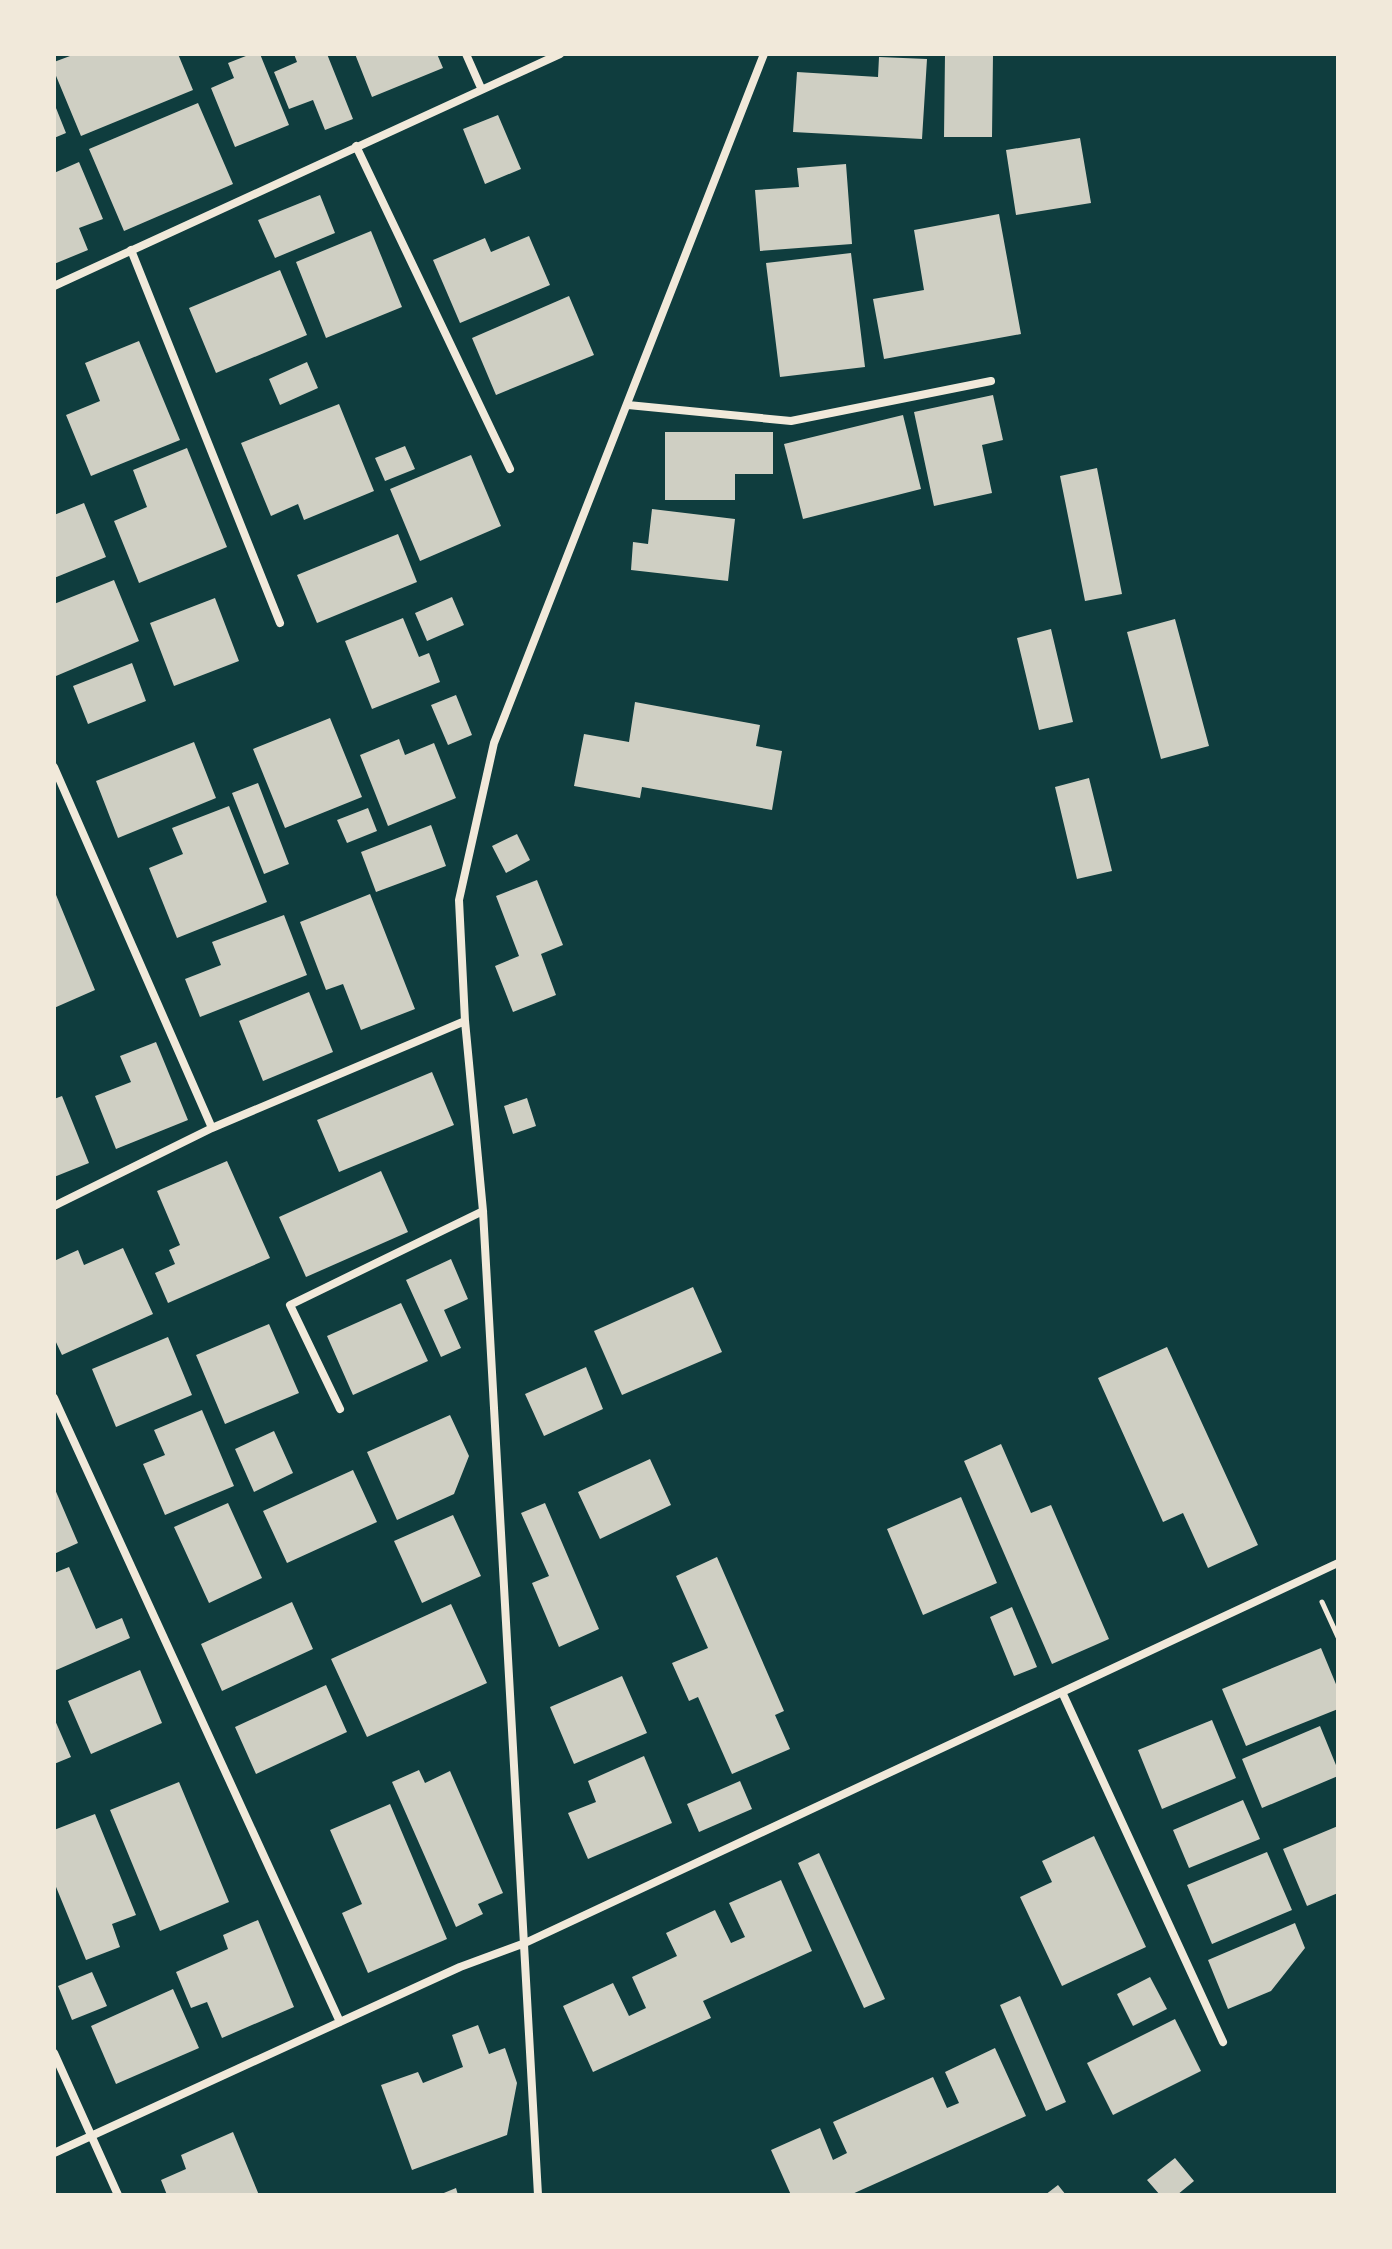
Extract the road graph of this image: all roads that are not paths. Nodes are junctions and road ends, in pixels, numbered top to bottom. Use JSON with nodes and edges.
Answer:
{"nodes":[{"id":1,"x":466,"y":54,"type":"edge"},
{"id":2,"x":560,"y":54,"type":"edge"},
{"id":3,"x":764,"y":54,"type":"edge"},
{"id":4,"x":481,"y":88,"type":"junction"},
{"id":5,"x":356,"y":146,"type":"junction"},
{"id":6,"x":131,"y":250,"type":"junction"},
{"id":7,"x":54,"y":286,"type":"edge"},
{"id":8,"x":991,"y":381,"type":"dead end"},
{"id":9,"x":628,"y":405,"type":"junction"},
{"id":10,"x":510,"y":469,"type":"dead end"},
{"id":11,"x":280,"y":623,"type":"dead end"},
{"id":12,"x":54,"y":767,"type":"edge"},
{"id":13,"x":465,"y":1021,"type":"junction"},
{"id":14,"x":212,"y":1128,"type":"junction"},
{"id":15,"x":54,"y":1206,"type":"edge"},
{"id":16,"x":483,"y":1211,"type":"junction"},
{"id":17,"x":54,"y":1398,"type":"edge"},
{"id":18,"x":340,"y":1409,"type":"dead end"},
{"id":19,"x":1338,"y":1563,"type":"edge"},
{"id":20,"x":1062,"y":1692,"type":"junction"},
{"id":21,"x":525,"y":1943,"type":"junction"},
{"id":22,"x":340,"y":2022,"type":"junction"},
{"id":23,"x":1223,"y":2042,"type":"dead end"},
{"id":24,"x":54,"y":2053,"type":"edge"},
{"id":25,"x":92,"y":2135,"type":"junction"},
{"id":26,"x":54,"y":2153,"type":"edge"},
{"id":27,"x":118,"y":2195,"type":"edge"},
{"id":28,"x":538,"y":2195,"type":"edge"}],
"edges":[{"from":1,"to":4,"type":"street"},
{"from":2,"to":4,"type":"street"},
{"from":3,"to":9,"type":"street"},
{"from":4,"to":5,"type":"street"},
{"from":5,"to":6,"type":"street"},
{"from":5,"to":10,"type":"street"},
{"from":6,"to":7,"type":"street"},
{"from":6,"to":11,"type":"street"},
{"from":8,"to":9,"type":"street"},
{"from":9,"to":13,"type":"street"},
{"from":12,"to":14,"type":"street"},
{"from":13,"to":14,"type":"street"},
{"from":13,"to":16,"type":"street"},
{"from":14,"to":15,"type":"street"},
{"from":16,"to":18,"type":"street"},
{"from":16,"to":21,"type":"street"},
{"from":17,"to":22,"type":"street"},
{"from":19,"to":20,"type":"street"},
{"from":20,"to":21,"type":"street"},
{"from":20,"to":23,"type":"street"},
{"from":21,"to":22,"type":"street"},
{"from":21,"to":28,"type":"street"},
{"from":22,"to":25,"type":"street"},
{"from":24,"to":25,"type":"street"},
{"from":25,"to":26,"type":"street"},
{"from":25,"to":27,"type":"street"}]}
